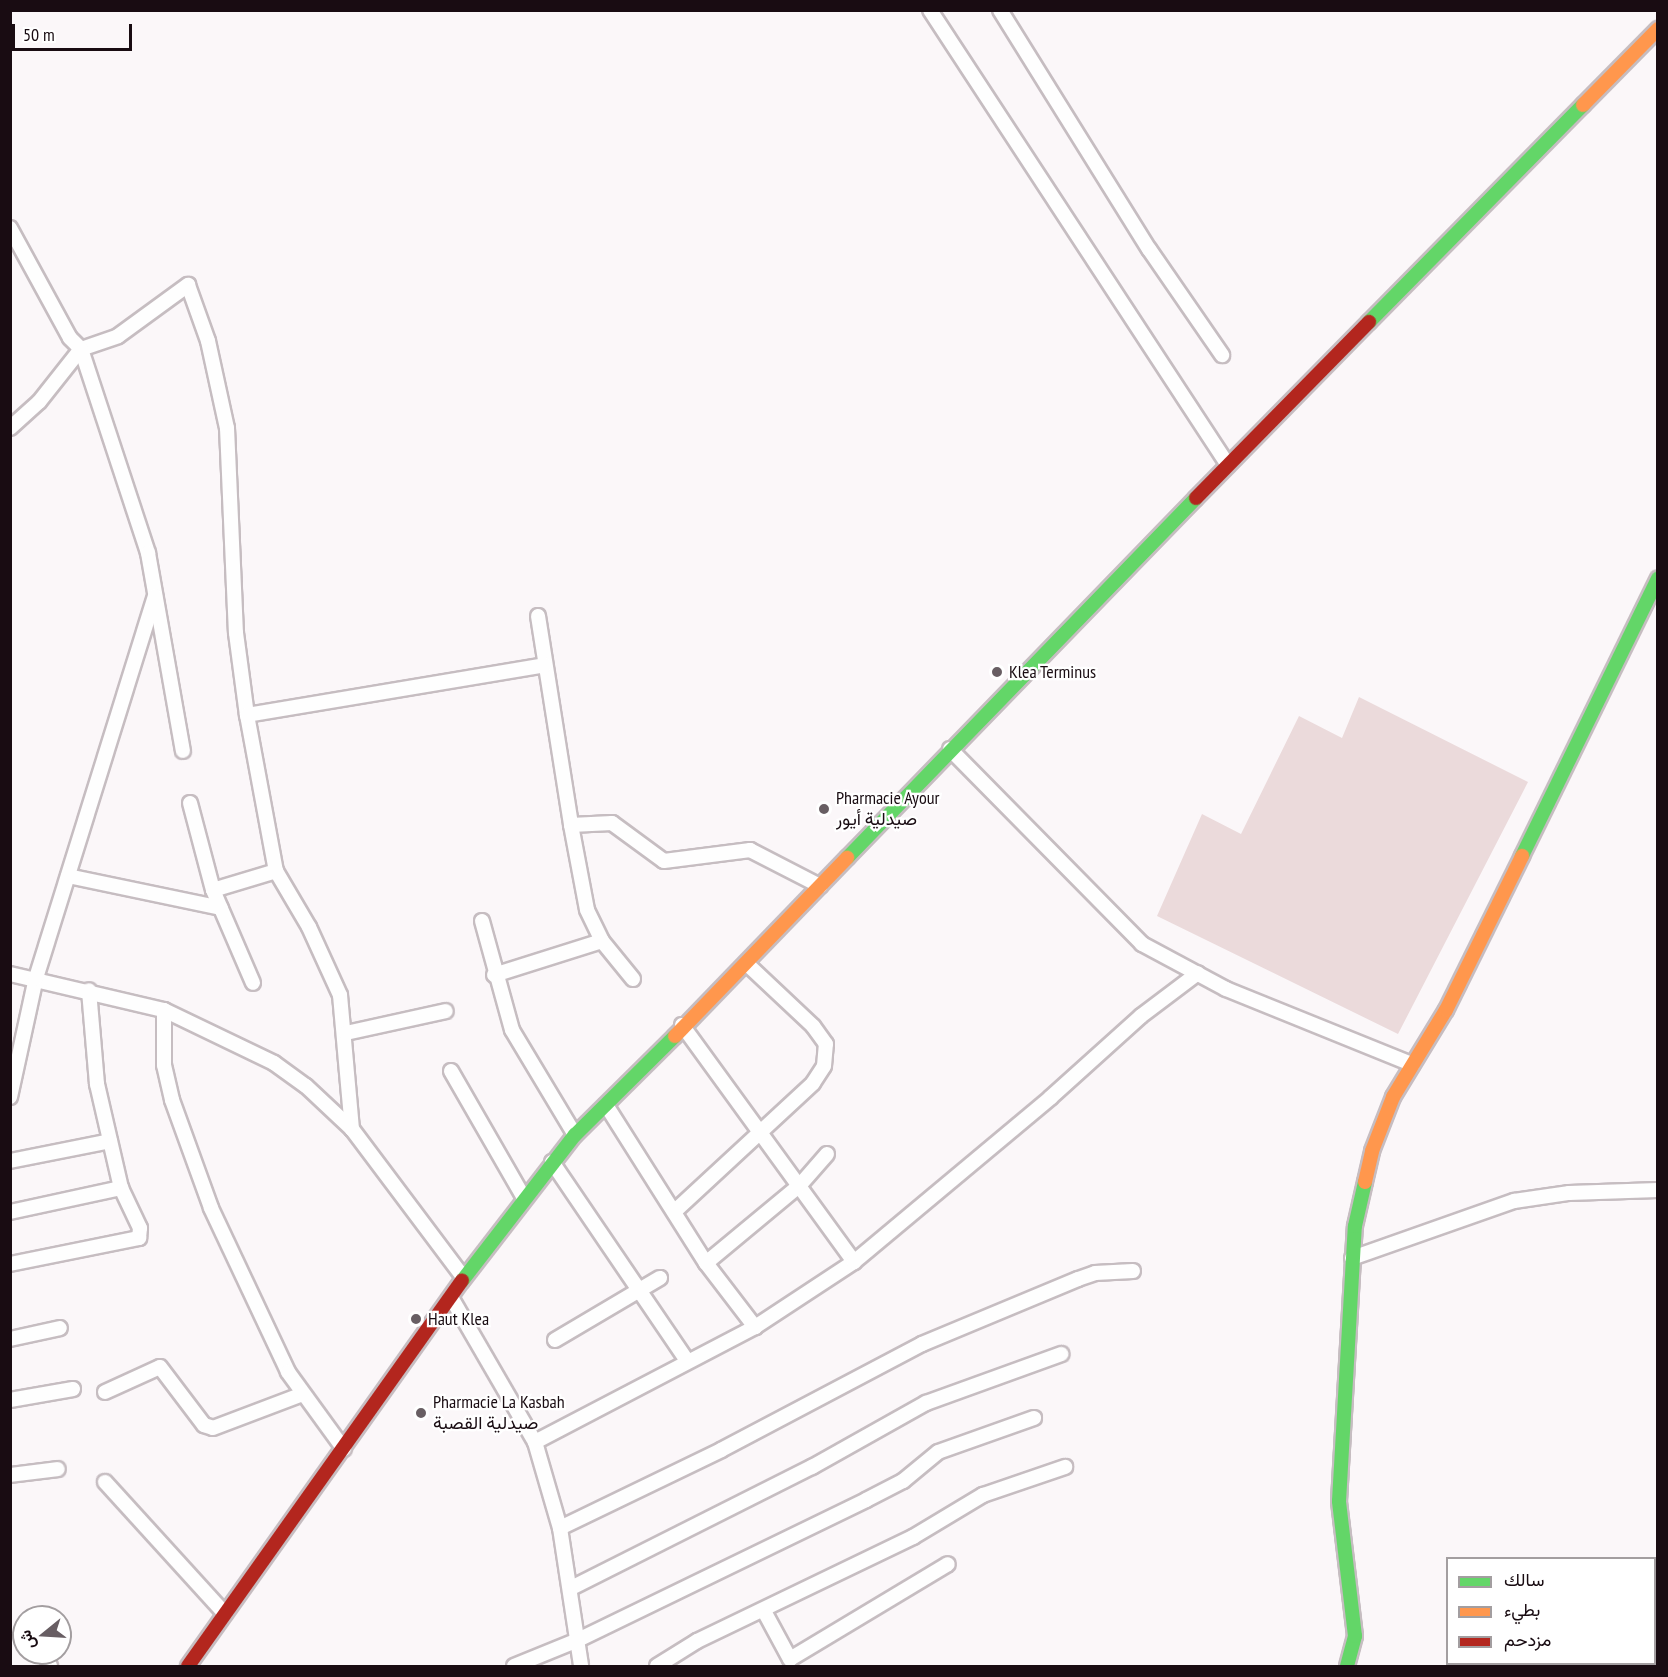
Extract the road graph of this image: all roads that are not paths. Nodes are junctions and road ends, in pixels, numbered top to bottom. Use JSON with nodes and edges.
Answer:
{"nodes":[{"id":1,"x":930,"y":10,"type":"edge"},
{"id":2,"x":1000,"y":10,"type":"edge"},
{"id":3,"x":1658,"y":28,"type":"edge"},
{"id":4,"x":10,"y":228,"type":"edge"},
{"id":5,"x":81,"y":349,"type":"junction"},
{"id":6,"x":1222,"y":355,"type":"dead end"},
{"id":7,"x":10,"y":428,"type":"edge"},
{"id":8,"x":1227,"y":465,"type":"junction"},
{"id":9,"x":1658,"y":579,"type":"edge"},
{"id":10,"x":155,"y":596,"type":"junction"},
{"id":11,"x":538,"y":616,"type":"dead end"},
{"id":12,"x":545,"y":665,"type":"junction"},
{"id":13,"x":247,"y":716,"type":"junction"},
{"id":14,"x":950,"y":749,"type":"junction"},
{"id":15,"x":183,"y":750,"type":"dead end"},
{"id":16,"x":190,"y":803,"type":"dead end"},
{"id":17,"x":571,"y":825,"type":"junction"},
{"id":18,"x":276,"y":871,"type":"junction"},
{"id":19,"x":68,"y":876,"type":"junction"},
{"id":20,"x":820,"y":886,"type":"junction"},
{"id":21,"x":213,"y":890,"type":"junction"},
{"id":22,"x":221,"y":908,"type":"junction"},
{"id":23,"x":482,"y":921,"type":"dead end"},
{"id":24,"x":602,"y":941,"type":"junction"},
{"id":25,"x":747,"y":964,"type":"junction"},
{"id":26,"x":1198,"y":973,"type":"junction"},
{"id":27,"x":10,"y":974,"type":"edge"},
{"id":28,"x":494,"y":975,"type":"junction"},
{"id":29,"x":36,"y":978,"type":"junction"},
{"id":30,"x":633,"y":979,"type":"dead end"},
{"id":31,"x":253,"y":983,"type":"dead end"},
{"id":32,"x":89,"y":990,"type":"junction"},
{"id":33,"x":164,"y":1010,"type":"junction"},
{"id":34,"x":446,"y":1011,"type":"dead end"},
{"id":35,"x":682,"y":1025,"type":"junction"},
{"id":36,"x":346,"y":1033,"type":"junction"},
{"id":37,"x":1412,"y":1064,"type":"junction"},
{"id":38,"x":451,"y":1071,"type":"dead end"},
{"id":39,"x":10,"y":1097,"type":"edge"},
{"id":40,"x":606,"y":1105,"type":"junction"},
{"id":41,"x":352,"y":1129,"type":"junction"},
{"id":42,"x":759,"y":1134,"type":"junction"},
{"id":43,"x":575,"y":1135,"type":"junction"},
{"id":44,"x":110,"y":1141,"type":"junction"},
{"id":45,"x":827,"y":1154,"type":"dead end"},
{"id":46,"x":10,"y":1161,"type":"edge"},
{"id":47,"x":552,"y":1162,"type":"junction"},
{"id":48,"x":800,"y":1185,"type":"junction"},
{"id":49,"x":121,"y":1188,"type":"junction"},
{"id":50,"x":1658,"y":1190,"type":"edge"},
{"id":51,"x":524,"y":1198,"type":"junction"},
{"id":52,"x":675,"y":1211,"type":"junction"},
{"id":53,"x":10,"y":1212,"type":"edge"},
{"id":54,"x":1352,"y":1258,"type":"junction"},
{"id":55,"x":854,"y":1262,"type":"junction"},
{"id":56,"x":706,"y":1263,"type":"junction"},
{"id":57,"x":10,"y":1264,"type":"edge"},
{"id":58,"x":1133,"y":1271,"type":"dead end"},
{"id":59,"x":464,"y":1278,"type":"junction"},
{"id":60,"x":660,"y":1278,"type":"dead end"},
{"id":61,"x":639,"y":1290,"type":"junction"},
{"id":62,"x":452,"y":1299,"type":"junction"},
{"id":63,"x":755,"y":1327,"type":"junction"},
{"id":64,"x":60,"y":1328,"type":"dead end"},
{"id":65,"x":10,"y":1339,"type":"edge"},
{"id":66,"x":555,"y":1340,"type":"dead end"},
{"id":67,"x":1061,"y":1354,"type":"dead end"},
{"id":68,"x":687,"y":1361,"type":"junction"},
{"id":69,"x":72,"y":1389,"type":"dead end"},
{"id":70,"x":105,"y":1392,"type":"dead end"},
{"id":71,"x":303,"y":1394,"type":"junction"},
{"id":72,"x":10,"y":1400,"type":"edge"},
{"id":73,"x":1034,"y":1418,"type":"dead end"},
{"id":74,"x":535,"y":1442,"type":"junction"},
{"id":75,"x":344,"y":1449,"type":"junction"},
{"id":76,"x":1065,"y":1467,"type":"dead end"},
{"id":77,"x":58,"y":1470,"type":"dead end"},
{"id":78,"x":10,"y":1475,"type":"edge"},
{"id":79,"x":105,"y":1482,"type":"dead end"},
{"id":80,"x":560,"y":1528,"type":"junction"},
{"id":81,"x":948,"y":1564,"type":"dead end"},
{"id":82,"x":570,"y":1588,"type":"junction"},
{"id":83,"x":764,"y":1611,"type":"junction"},
{"id":84,"x":225,"y":1614,"type":"junction"},
{"id":85,"x":578,"y":1640,"type":"junction"},
{"id":86,"x":785,"y":1663,"type":"edge"},
{"id":87,"x":188,"y":1666,"type":"edge"},
{"id":88,"x":514,"y":1666,"type":"edge"},
{"id":89,"x":581,"y":1666,"type":"edge"},
{"id":90,"x":657,"y":1666,"type":"edge"},
{"id":91,"x":1347,"y":1666,"type":"edge"}],
"edges":[{"from":1,"to":8,"type":"street"},
{"from":2,"to":6,"type":"street"},
{"from":3,"to":8,"type":"main road"},
{"from":4,"to":5,"type":"street"},
{"from":5,"to":7,"type":"street"},
{"from":5,"to":10,"type":"street"},
{"from":5,"to":13,"type":"street"},
{"from":8,"to":14,"type":"main road"},
{"from":9,"to":37,"type":"main road"},
{"from":10,"to":15,"type":"street"},
{"from":10,"to":19,"type":"street"},
{"from":11,"to":12,"type":"street"},
{"from":12,"to":13,"type":"street"},
{"from":12,"to":17,"type":"street"},
{"from":13,"to":18,"type":"street"},
{"from":14,"to":20,"type":"main road"},
{"from":14,"to":26,"type":"street"},
{"from":16,"to":21,"type":"street"},
{"from":17,"to":20,"type":"street"},
{"from":17,"to":24,"type":"street"},
{"from":18,"to":21,"type":"street"},
{"from":18,"to":36,"type":"street"},
{"from":19,"to":22,"type":"street"},
{"from":19,"to":29,"type":"street"},
{"from":20,"to":25,"type":"main road"},
{"from":21,"to":22,"type":"street"},
{"from":22,"to":31,"type":"street"},
{"from":23,"to":28,"type":"street"},
{"from":24,"to":28,"type":"street"},
{"from":24,"to":30,"type":"street"},
{"from":25,"to":35,"type":"main road"},
{"from":25,"to":42,"type":"street"},
{"from":26,"to":37,"type":"street"},
{"from":26,"to":55,"type":"street"},
{"from":27,"to":29,"type":"street"},
{"from":28,"to":43,"type":"street"},
{"from":29,"to":32,"type":"street"},
{"from":29,"to":39,"type":"street"},
{"from":32,"to":33,"type":"street"},
{"from":32,"to":44,"type":"street"},
{"from":33,"to":41,"type":"street"},
{"from":33,"to":71,"type":"street"},
{"from":34,"to":36,"type":"street"},
{"from":35,"to":40,"type":"main road"},
{"from":35,"to":42,"type":"street"},
{"from":36,"to":41,"type":"street"},
{"from":37,"to":54,"type":"main road"},
{"from":38,"to":51,"type":"street"},
{"from":40,"to":43,"type":"main road"},
{"from":40,"to":52,"type":"street"},
{"from":41,"to":59,"type":"street"},
{"from":42,"to":48,"type":"street"},
{"from":42,"to":52,"type":"street"},
{"from":43,"to":47,"type":"main road"},
{"from":44,"to":46,"type":"street"},
{"from":44,"to":49,"type":"street"},
{"from":45,"to":48,"type":"street"},
{"from":47,"to":51,"type":"main road"},
{"from":47,"to":61,"type":"street"},
{"from":48,"to":55,"type":"street"},
{"from":48,"to":56,"type":"street"},
{"from":49,"to":53,"type":"street"},
{"from":49,"to":57,"type":"street"},
{"from":50,"to":54,"type":"street"},
{"from":51,"to":59,"type":"main road"},
{"from":52,"to":56,"type":"street"},
{"from":54,"to":91,"type":"main road"},
{"from":55,"to":63,"type":"street"},
{"from":56,"to":63,"type":"street"},
{"from":58,"to":80,"type":"street"},
{"from":59,"to":62,"type":"main road"},
{"from":60,"to":61,"type":"street"},
{"from":61,"to":66,"type":"street"},
{"from":61,"to":68,"type":"street"},
{"from":62,"to":74,"type":"street"},
{"from":62,"to":75,"type":"main road"},
{"from":63,"to":68,"type":"street"},
{"from":64,"to":65,"type":"street"},
{"from":67,"to":82,"type":"street"},
{"from":68,"to":74,"type":"street"},
{"from":69,"to":72,"type":"street"},
{"from":70,"to":71,"type":"street"},
{"from":71,"to":75,"type":"street"},
{"from":73,"to":85,"type":"street"},
{"from":74,"to":80,"type":"street"},
{"from":75,"to":84,"type":"main road"},
{"from":76,"to":83,"type":"street"},
{"from":77,"to":78,"type":"street"},
{"from":79,"to":84,"type":"street"},
{"from":80,"to":82,"type":"street"},
{"from":81,"to":86,"type":"street"},
{"from":82,"to":85,"type":"street"},
{"from":83,"to":86,"type":"street"},
{"from":83,"to":90,"type":"street"},
{"from":84,"to":87,"type":"main road"},
{"from":85,"to":88,"type":"street"},
{"from":85,"to":89,"type":"street"}]}
